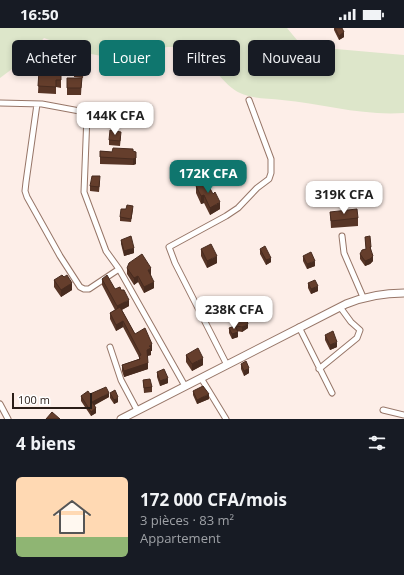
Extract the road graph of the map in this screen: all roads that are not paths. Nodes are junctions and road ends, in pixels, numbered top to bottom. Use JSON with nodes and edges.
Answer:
{"nodes":[{"id":1,"x":249,"y":100,"type":"dead end"},
{"id":2,"x":0,"y":103,"type":"edge"},
{"id":3,"x":37,"y":104,"type":"junction"},
{"id":4,"x":342,"y":236,"type":"dead end"},
{"id":5,"x":119,"y":269,"type":"junction"},
{"id":6,"x":404,"y":293,"type":"edge"},
{"id":7,"x":363,"y":296,"type":"junction"},
{"id":8,"x":340,"y":307,"type":"junction"},
{"id":9,"x":299,"y":328,"type":"junction"},
{"id":10,"x":110,"y":347,"type":"dead end"},
{"id":11,"x":227,"y":365,"type":"junction"},
{"id":12,"x":319,"y":369,"type":"junction"},
{"id":13,"x":201,"y":378,"type":"junction"},
{"id":14,"x":185,"y":386,"type":"junction"},
{"id":15,"x":332,"y":393,"type":"dead end"},
{"id":16,"x":0,"y":404,"type":"edge"},
{"id":17,"x":137,"y":410,"type":"junction"},
{"id":18,"x":383,"y":410,"type":"dead end"},
{"id":19,"x":404,"y":415,"type":"edge"},
{"id":20,"x":8,"y":419,"type":"edge"},
{"id":21,"x":121,"y":419,"type":"edge"},
{"id":22,"x":226,"y":419,"type":"edge"}],
"edges":[{"from":1,"to":11,"type":"street"},
{"from":2,"to":3,"type":"street"},
{"from":3,"to":5,"type":"street"},
{"from":3,"to":5,"type":"street"},
{"from":4,"to":7,"type":"street"},
{"from":5,"to":14,"type":"street"},
{"from":6,"to":7,"type":"street"},
{"from":7,"to":8,"type":"street"},
{"from":8,"to":9,"type":"street"},
{"from":8,"to":12,"type":"street"},
{"from":9,"to":11,"type":"street"},
{"from":9,"to":12,"type":"street"},
{"from":10,"to":17,"type":"street"},
{"from":11,"to":13,"type":"street"},
{"from":12,"to":15,"type":"street"},
{"from":13,"to":14,"type":"street"},
{"from":13,"to":22,"type":"street"},
{"from":14,"to":17,"type":"street"},
{"from":16,"to":20,"type":"street"},
{"from":17,"to":21,"type":"street"},
{"from":18,"to":19,"type":"street"}]}
